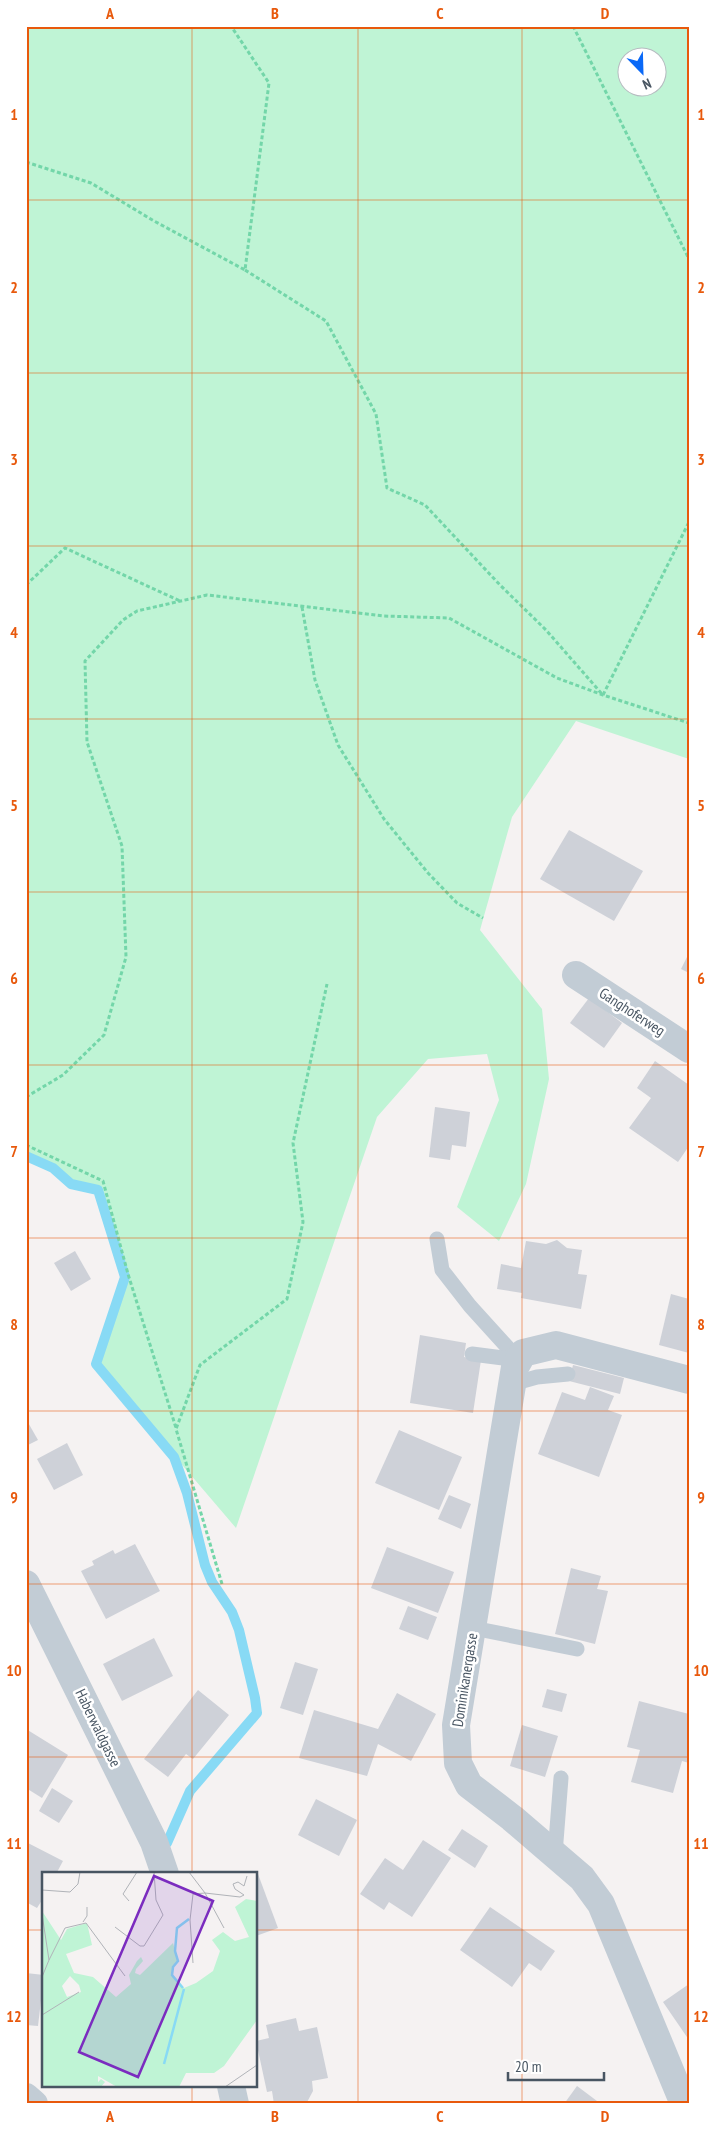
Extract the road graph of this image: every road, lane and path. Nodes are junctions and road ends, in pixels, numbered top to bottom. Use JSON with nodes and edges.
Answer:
{"nodes":[{"id":1,"x":231,"y":26,"type":"edge"},
{"id":2,"x":573,"y":26,"type":"edge"},
{"id":3,"x":26,"y":162,"type":"edge"},
{"id":4,"x":689,"y":259,"type":"edge"},
{"id":5,"x":245,"y":270,"type":"junction"},
{"id":6,"x":689,"y":522,"type":"edge"},
{"id":7,"x":26,"y":584,"type":"edge"},
{"id":8,"x":181,"y":601,"type":"junction"},
{"id":9,"x":302,"y":607,"type":"junction"},
{"id":10,"x":602,"y":695,"type":"junction"},
{"id":11,"x":689,"y":723,"type":"edge"},
{"id":12,"x":483,"y":918,"type":"dead end"},
{"id":13,"x":576,"y":976,"type":"dead end"},
{"id":14,"x":326,"y":984,"type":"dead end"},
{"id":15,"x":689,"y":1049,"type":"edge"},
{"id":16,"x":26,"y":1097,"type":"edge"},
{"id":17,"x":26,"y":1145,"type":"edge"},
{"id":18,"x":437,"y":1239,"type":"dead end"},
{"id":19,"x":472,"y":1354,"type":"dead end"},
{"id":20,"x":515,"y":1372,"type":"junction"},
{"id":21,"x":568,"y":1374,"type":"dead end"},
{"id":22,"x":689,"y":1380,"type":"edge"},
{"id":23,"x":176,"y":1429,"type":"junction"},
{"id":24,"x":26,"y":1584,"type":"edge"},
{"id":25,"x":222,"y":1584,"type":"dead end"},
{"id":26,"x":473,"y":1628,"type":"junction"},
{"id":27,"x":577,"y":1649,"type":"dead end"},
{"id":28,"x":561,"y":1778,"type":"dead end"},
{"id":29,"x":555,"y":1854,"type":"junction"},
{"id":30,"x":164,"y":1872,"type":"edge"},
{"id":31,"x":231,"y":2088,"type":"edge"},
{"id":32,"x":26,"y":2097,"type":"edge"},
{"id":33,"x":34,"y":2104,"type":"edge"},
{"id":34,"x":235,"y":2104,"type":"edge"},
{"id":35,"x":684,"y":2104,"type":"edge"}],
"edges":[{"from":1,"to":5,"type":"path"},
{"from":2,"to":4,"type":"path"},
{"from":3,"to":5,"type":"path"},
{"from":5,"to":10,"type":"path"},
{"from":6,"to":10,"type":"path"},
{"from":7,"to":8,"type":"path"},
{"from":8,"to":9,"type":"path"},
{"from":8,"to":16,"type":"path"},
{"from":9,"to":10,"type":"path"},
{"from":9,"to":12,"type":"path"},
{"from":10,"to":11,"type":"path"},
{"from":13,"to":15,"type":"street","name":"Ganghoferweg"},
{"from":14,"to":23,"type":"path"},
{"from":17,"to":23,"type":"path"},
{"from":18,"to":20,"type":"lane"},
{"from":19,"to":20,"type":"lane"},
{"from":20,"to":21,"type":"lane"},
{"from":20,"to":22,"type":"street"},
{"from":20,"to":26,"type":"street","name":"Dominikanergasse"},
{"from":23,"to":25,"type":"path"},
{"from":24,"to":30,"type":"street","name":"Haberwaldgasse"},
{"from":26,"to":27,"type":"lane"},
{"from":26,"to":29,"type":"street","name":"Dominikanergasse"},
{"from":28,"to":29,"type":"lane"},
{"from":29,"to":35,"type":"street","name":"Dominikanergasse"},
{"from":31,"to":34,"type":"street"},
{"from":32,"to":33,"type":"street"}]}
